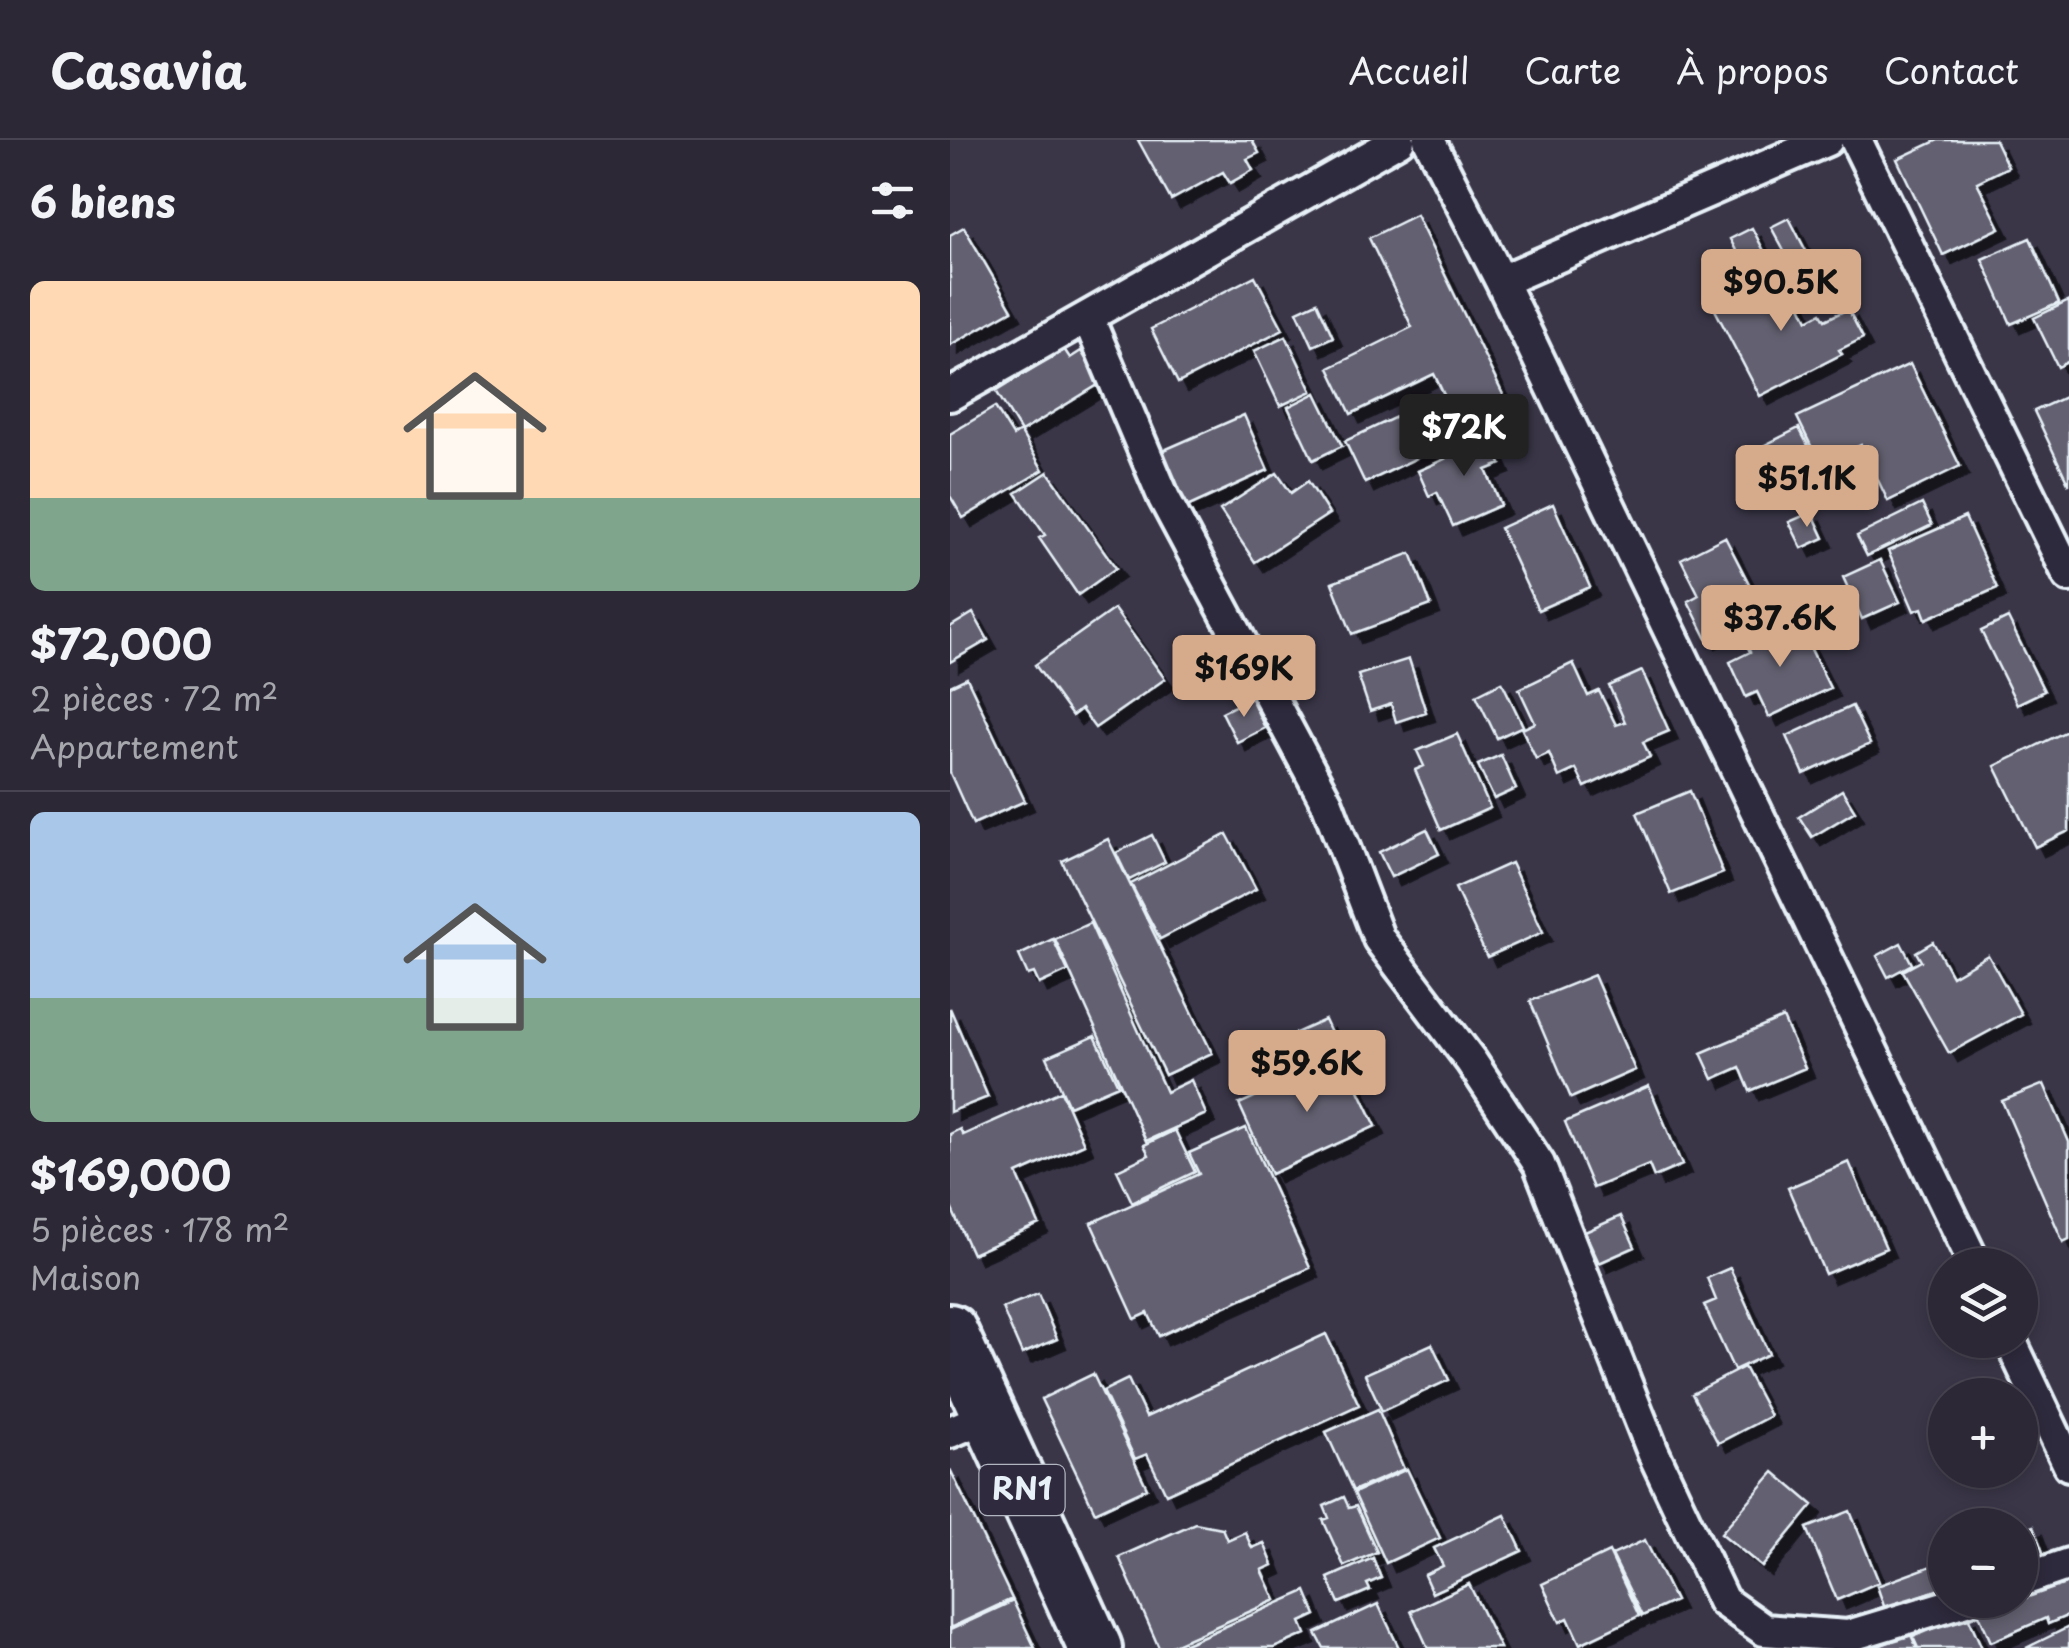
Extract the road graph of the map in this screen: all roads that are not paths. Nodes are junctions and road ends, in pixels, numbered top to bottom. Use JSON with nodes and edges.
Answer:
{"nodes":[{"id":1,"x":1400,"y":140,"type":"edge"},
{"id":2,"x":1429,"y":140,"type":"edge"},
{"id":3,"x":1827,"y":140,"type":"edge"},
{"id":4,"x":1856,"y":140,"type":"edge"},
{"id":5,"x":1501,"y":281,"type":"junction"},
{"id":6,"x":1088,"y":318,"type":"junction"},
{"id":7,"x":950,"y":394,"type":"edge"},
{"id":8,"x":2069,"y":576,"type":"edge"},
{"id":9,"x":1967,"y":1248,"type":"edge"},
{"id":10,"x":950,"y":1331,"type":"edge"},
{"id":11,"x":2018,"y":1358,"type":"edge"},
{"id":12,"x":969,"y":1424,"type":"edge"},
{"id":13,"x":2069,"y":1465,"type":"edge"},
{"id":14,"x":2069,"y":1564,"type":"edge"},
{"id":15,"x":2038,"y":1575,"type":"edge"},
{"id":16,"x":1928,"y":1612,"type":"edge"},
{"id":17,"x":1096,"y":1648,"type":"edge"}],
"edges":[{"from":1,"to":6,"type":"street"},
{"from":2,"to":5,"type":"street"},
{"from":3,"to":5,"type":"street"},
{"from":4,"to":8,"type":"street"},
{"from":5,"to":9,"type":"street"},
{"from":6,"to":7,"type":"street"},
{"from":6,"to":16,"type":"street"},
{"from":10,"to":12,"type":"highway","number":"RN1"},
{"from":11,"to":13,"type":"street"},
{"from":12,"to":17,"type":"highway","number":"RN1"},
{"from":14,"to":15,"type":"street"}]}
